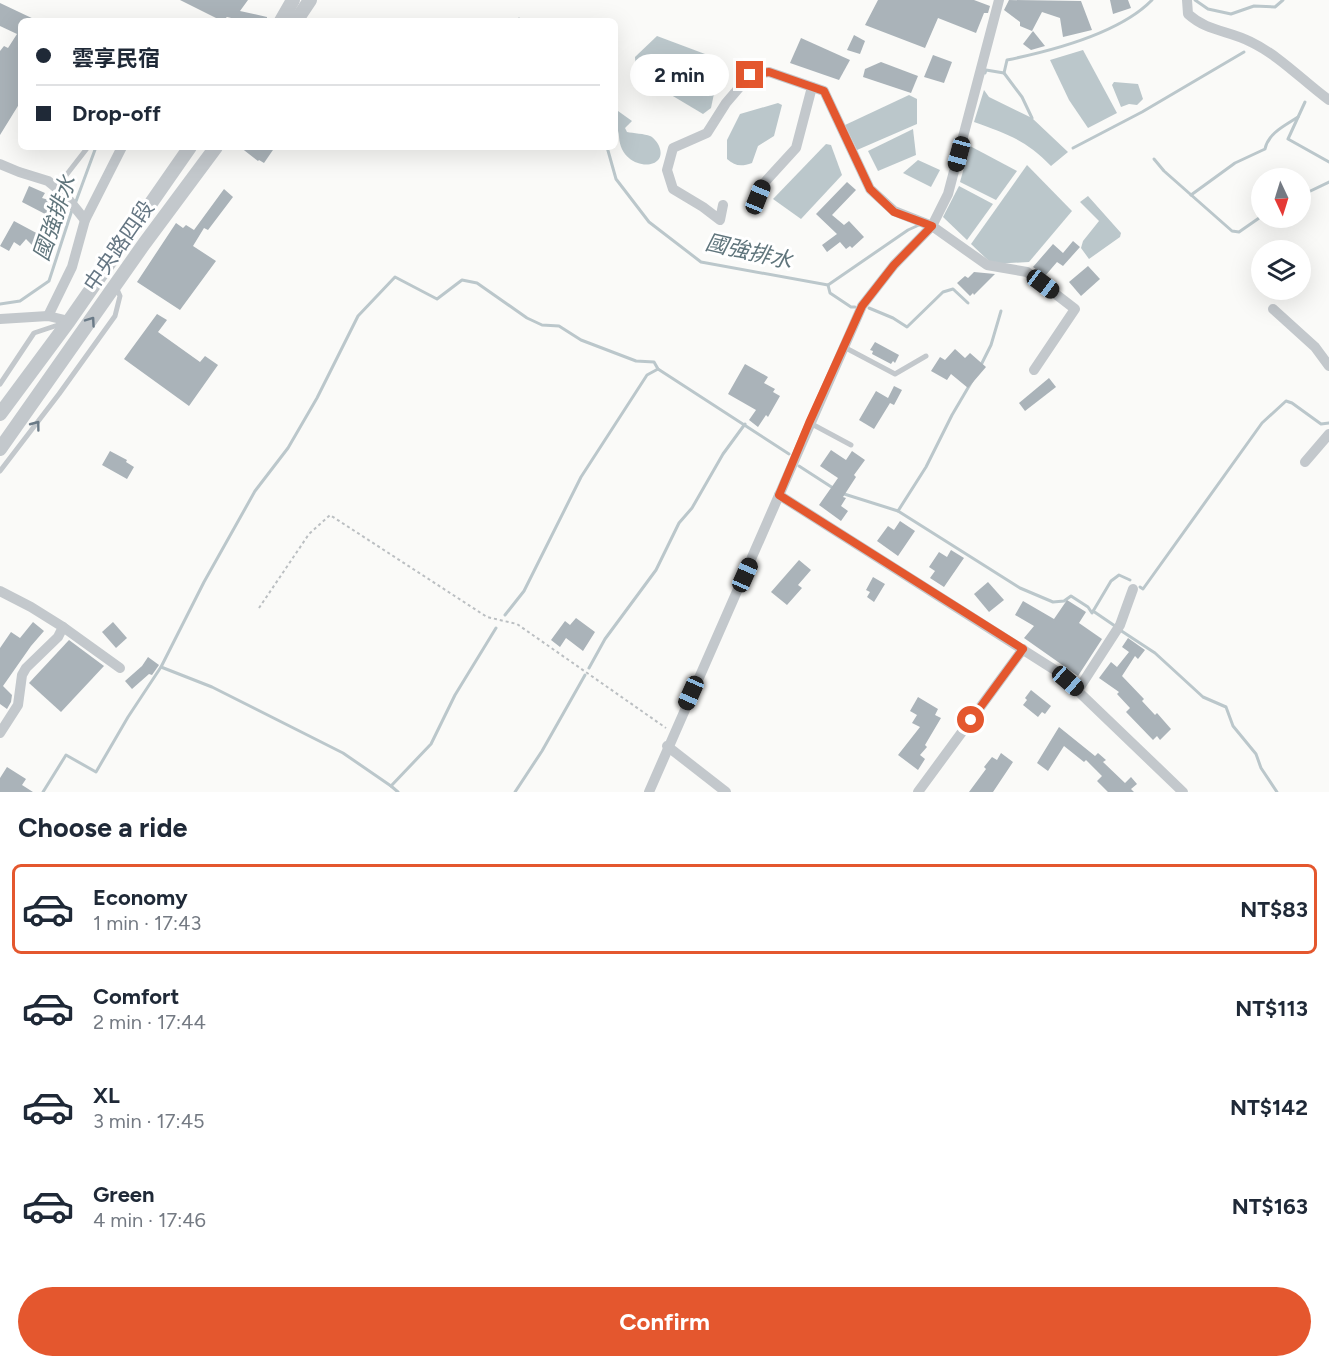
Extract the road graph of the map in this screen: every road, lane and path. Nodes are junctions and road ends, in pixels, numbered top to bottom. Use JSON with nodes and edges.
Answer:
{"nodes":[{"id":1,"x":293,"y":0,"type":"edge"},
{"id":2,"x":310,"y":0,"type":"edge"},
{"id":3,"x":999,"y":0,"type":"edge"},
{"id":4,"x":1186,"y":0,"type":"edge"},
{"id":5,"x":282,"y":18,"type":"edge"},
{"id":6,"x":298,"y":18,"type":"edge"},
{"id":7,"x":812,"y":87,"type":"junction"},
{"id":8,"x":1329,"y":100,"type":"edge"},
{"id":9,"x":86,"y":150,"type":"edge"},
{"id":10,"x":120,"y":150,"type":"edge"},
{"id":11,"x":188,"y":150,"type":"edge"},
{"id":12,"x":214,"y":150,"type":"edge"},
{"id":13,"x":0,"y":164,"type":"edge"},
{"id":14,"x":61,"y":191,"type":"junction"},
{"id":15,"x":758,"y":197,"type":"dead end"},
{"id":16,"x":723,"y":205,"type":"dead end"},
{"id":17,"x":85,"y":220,"type":"junction"},
{"id":18,"x":932,"y":226,"type":"junction"},
{"id":19,"x":116,"y":286,"type":"junction"},
{"id":20,"x":1273,"y":309,"type":"dead end"},
{"id":21,"x":48,"y":316,"type":"junction"},
{"id":22,"x":0,"y":319,"type":"edge"},
{"id":23,"x":69,"y":321,"type":"junction"},
{"id":24,"x":844,"y":347,"type":"junction"},
{"id":25,"x":926,"y":356,"type":"dead end"},
{"id":26,"x":1329,"y":366,"type":"edge"},
{"id":27,"x":1034,"y":370,"type":"dead end"},
{"id":28,"x":0,"y":384,"type":"edge"},
{"id":29,"x":0,"y":414,"type":"edge"},
{"id":30,"x":809,"y":423,"type":"junction"},
{"id":31,"x":1329,"y":434,"type":"edge"},
{"id":32,"x":851,"y":445,"type":"dead end"},
{"id":33,"x":0,"y":449,"type":"edge"},
{"id":34,"x":1305,"y":462,"type":"dead end"},
{"id":35,"x":0,"y":471,"type":"edge"},
{"id":36,"x":779,"y":495,"type":"junction"},
{"id":37,"x":1132,"y":589,"type":"dead end"},
{"id":38,"x":0,"y":591,"type":"edge"},
{"id":39,"x":259,"y":608,"type":"dead end"},
{"id":40,"x":63,"y":627,"type":"junction"},
{"id":41,"x":1023,"y":649,"type":"junction"},
{"id":42,"x":120,"y":668,"type":"dead end"},
{"id":43,"x":1078,"y":690,"type":"junction"},
{"id":44,"x":0,"y":733,"type":"edge"},
{"id":45,"x":673,"y":733,"type":"junction"},
{"id":46,"x":667,"y":746,"type":"junction"},
{"id":47,"x":649,"y":792,"type":"edge"},
{"id":48,"x":726,"y":792,"type":"edge"},
{"id":49,"x":918,"y":792,"type":"edge"},
{"id":50,"x":1183,"y":792,"type":"edge"}],
"edges":[{"from":1,"to":5,"type":"street"},
{"from":2,"to":6,"type":"street"},
{"from":3,"to":18,"type":"street"},
{"from":4,"to":8,"type":"street"},
{"from":7,"to":15,"type":"street"},
{"from":7,"to":16,"type":"street"},
{"from":7,"to":18,"type":"street"},
{"from":9,"to":14,"type":"lane"},
{"from":10,"to":17,"type":"street"},
{"from":11,"to":23,"type":"street","name":"中央路四段"},
{"from":12,"to":19,"type":"street","name":"中央路四段"},
{"from":13,"to":14,"type":"street"},
{"from":14,"to":17,"type":"street"},
{"from":17,"to":21,"type":"street"},
{"from":18,"to":24,"type":"street"},
{"from":18,"to":27,"type":"street"},
{"from":33,"to":19,"type":"street","name":"中央路四段","one_way":true},
{"from":35,"to":19,"type":"lane","one_way":true},
{"from":20,"to":26,"type":"street"},
{"from":21,"to":22,"type":"street"},
{"from":21,"to":23,"type":"street"},
{"from":23,"to":28,"type":"lane"},
{"from":23,"to":29,"type":"street","name":"中央路四段"},
{"from":24,"to":25,"type":"lane"},
{"from":24,"to":30,"type":"street"},
{"from":30,"to":32,"type":"lane"},
{"from":30,"to":36,"type":"street"},
{"from":31,"to":34,"type":"street"},
{"from":36,"to":41,"type":"street"},
{"from":36,"to":45,"type":"street"},
{"from":37,"to":43,"type":"street"},
{"from":38,"to":40,"type":"street"},
{"from":39,"to":45,"type":"path"},
{"from":40,"to":42,"type":"street"},
{"from":40,"to":44,"type":"street"},
{"from":41,"to":43,"type":"street"},
{"from":41,"to":49,"type":"street"},
{"from":43,"to":50,"type":"street"},
{"from":45,"to":46,"type":"street"},
{"from":46,"to":47,"type":"street"},
{"from":46,"to":48,"type":"street"}]}
